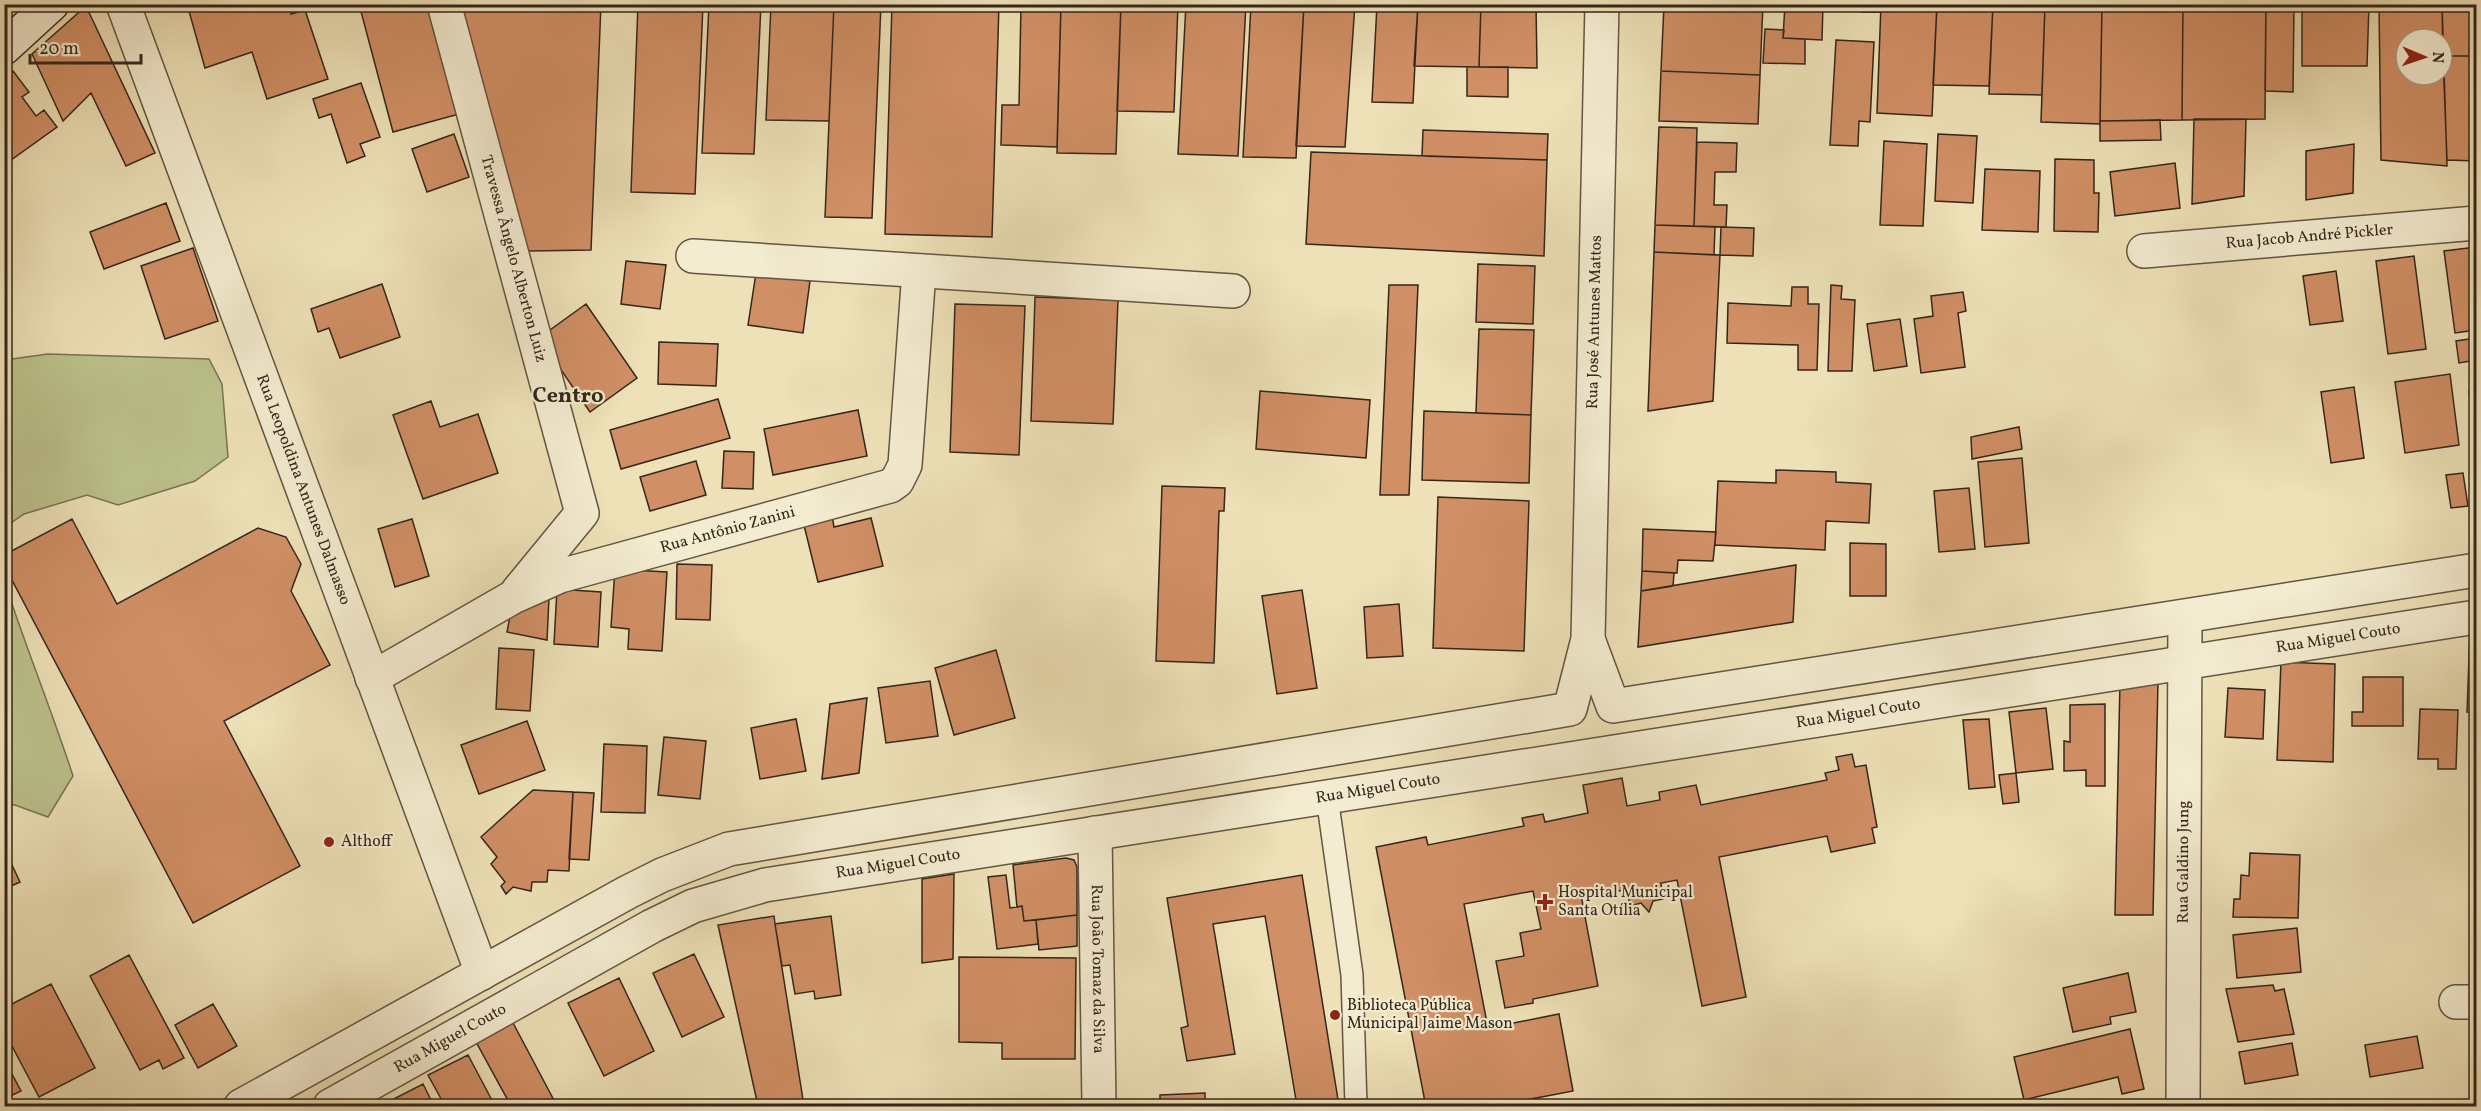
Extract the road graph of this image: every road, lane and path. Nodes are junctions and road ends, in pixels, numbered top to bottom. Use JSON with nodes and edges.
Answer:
{"nodes":[{"id":1,"x":52,"y":4,"type":"edge"},
{"id":2,"x":123,"y":4,"type":"edge"},
{"id":3,"x":444,"y":4,"type":"edge"},
{"id":4,"x":1602,"y":4,"type":"edge"},
{"id":5,"x":4,"y":48,"type":"edge"},
{"id":6,"x":2476,"y":223,"type":"edge"},
{"id":7,"x":2144,"y":251,"type":"dead end"},
{"id":8,"x":693,"y":256,"type":"dead end"},
{"id":9,"x":920,"y":271,"type":"junction"},
{"id":10,"x":1233,"y":291,"type":"dead end"},
{"id":11,"x":2476,"y":570,"type":"edge"},
{"id":12,"x":513,"y":597,"type":"junction"},
{"id":13,"x":2185,"y":616,"type":"junction"},
{"id":14,"x":2476,"y":617,"type":"edge"},
{"id":15,"x":1588,"y":639,"type":"junction"},
{"id":16,"x":2185,"y":662,"type":"junction"},
{"id":17,"x":1858,"y":668,"type":"junction"},
{"id":18,"x":372,"y":678,"type":"junction"},
{"id":19,"x":1613,"y":706,"type":"junction"},
{"id":20,"x":1570,"y":709,"type":"junction"},
{"id":21,"x":1863,"y":713,"type":"junction"},
{"id":22,"x":1598,"y":756,"type":"junction"},
{"id":23,"x":1328,"y":797,"type":"junction"},
{"id":24,"x":1095,"y":833,"type":"junction"},
{"id":25,"x":752,"y":845,"type":"junction"},
{"id":26,"x":765,"y":885,"type":"junction"},
{"id":27,"x":482,"y":973,"type":"junction"},
{"id":28,"x":502,"y":1010,"type":"junction"},
{"id":29,"x":251,"y":1104,"type":"edge"},
{"id":30,"x":330,"y":1107,"type":"edge"},
{"id":31,"x":1099,"y":1107,"type":"edge"},
{"id":32,"x":1356,"y":1107,"type":"edge"},
{"id":33,"x":2182,"y":1107,"type":"edge"}],
"edges":[{"from":1,"to":5,"type":"street"},
{"from":2,"to":18,"type":"street","name":"Rua Leopoldina Antunes Dalmasso"},
{"from":3,"to":12,"type":"street","name":"Travessa Ângelo Alberton Luiz"},
{"from":4,"to":15,"type":"street","name":"Rua José Antunes Mattos"},
{"from":6,"to":7,"type":"street","name":"Rua Jacob André Pickler"},
{"from":8,"to":9,"type":"street"},
{"from":9,"to":10,"type":"street"},
{"from":9,"to":12,"type":"street","name":"Rua Antônio Zanini"},
{"from":11,"to":13,"type":"street"},
{"from":12,"to":18,"type":"street","name":"Rua Antônio Zanini"},
{"from":13,"to":16,"type":"street","name":"Rua Galdino Jung"},
{"from":13,"to":17,"type":"street"},
{"from":14,"to":16,"type":"street","name":"Rua Miguel Couto"},
{"from":15,"to":19,"type":"street","name":"Rua José Antunes Mattos"},
{"from":15,"to":20,"type":"street","name":"Rua José Antunes Mattos"},
{"from":16,"to":21,"type":"street","name":"Rua Miguel Couto"},
{"from":16,"to":33,"type":"street","name":"Rua Galdino Jung"},
{"from":17,"to":19,"type":"street"},
{"from":17,"to":21,"type":"street"},
{"from":18,"to":27,"type":"street","name":"Rua Leopoldina Antunes Dalmasso"},
{"from":19,"to":20,"type":"street"},
{"from":19,"to":22,"type":"street"},
{"from":20,"to":22,"type":"street"},
{"from":20,"to":25,"type":"street"},
{"from":21,"to":22,"type":"street","name":"Rua Miguel Couto"},
{"from":22,"to":23,"type":"street","name":"Rua Miguel Couto"},
{"from":23,"to":24,"type":"street","name":"Rua Miguel Couto"},
{"from":23,"to":32,"type":"lane"},
{"from":24,"to":26,"type":"street","name":"Rua Miguel Couto"},
{"from":24,"to":31,"type":"street","name":"Rua João Tomaz da Silva"},
{"from":25,"to":26,"type":"street"},
{"from":25,"to":27,"type":"street"},
{"from":26,"to":28,"type":"street","name":"Rua Miguel Couto"},
{"from":27,"to":28,"type":"street"},
{"from":27,"to":29,"type":"street"},
{"from":28,"to":30,"type":"street","name":"Rua Miguel Couto"}]}
